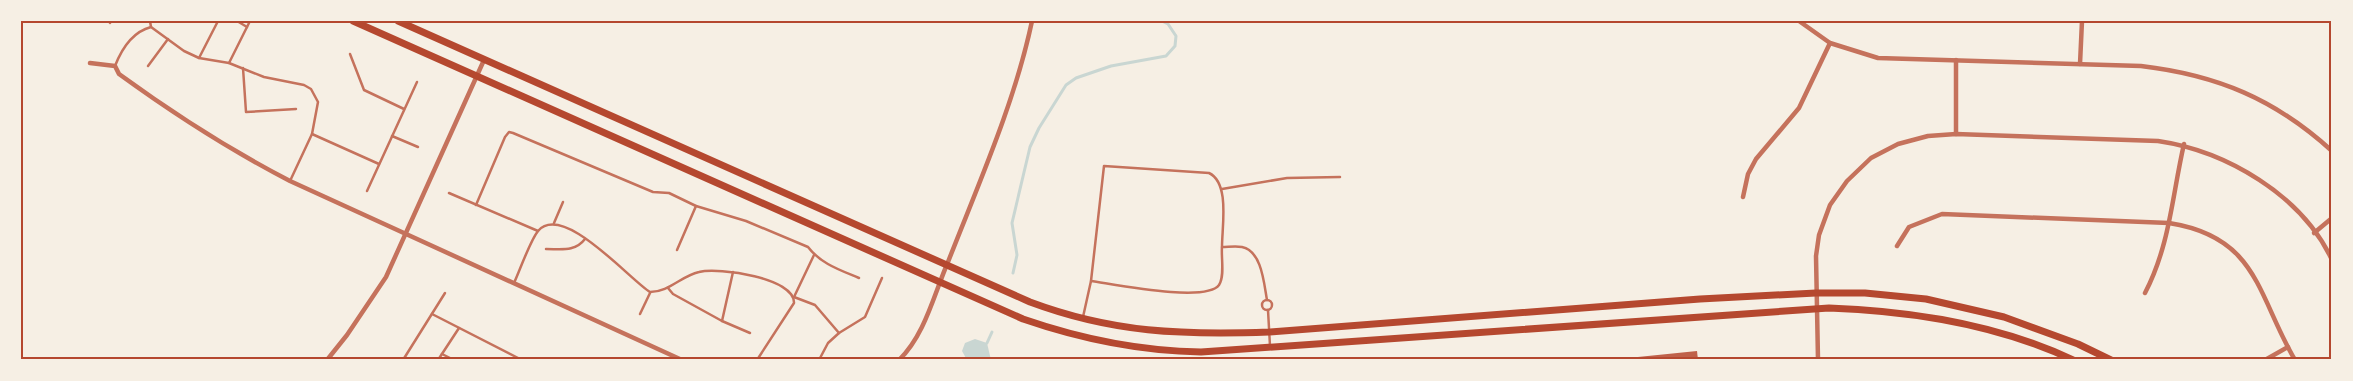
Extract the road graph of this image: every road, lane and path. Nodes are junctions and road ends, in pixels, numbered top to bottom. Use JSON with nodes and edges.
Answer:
{"nodes":[{"id":1,"x":150,"y":21,"type":"edge"},
{"id":2,"x":218,"y":21,"type":"edge"},
{"id":3,"x":237,"y":21,"type":"edge"},
{"id":4,"x":250,"y":21,"type":"edge"},
{"id":5,"x":353,"y":21,"type":"edge"},
{"id":6,"x":398,"y":21,"type":"edge"},
{"id":7,"x":1032,"y":21,"type":"edge"},
{"id":8,"x":1799,"y":21,"type":"edge"},
{"id":9,"x":2082,"y":21,"type":"edge"},
{"id":10,"x":247,"y":27,"type":"junction"},
{"id":11,"x":151,"y":28,"type":"junction"},
{"id":12,"x":168,"y":39,"type":"junction"},
{"id":13,"x":1830,"y":43,"type":"junction"},
{"id":14,"x":350,"y":54,"type":"dead end"},
{"id":15,"x":199,"y":58,"type":"junction"},
{"id":16,"x":484,"y":60,"type":"junction"},
{"id":17,"x":1956,"y":60,"type":"junction"},
{"id":18,"x":90,"y":63,"type":"dead end"},
{"id":19,"x":229,"y":63,"type":"junction"},
{"id":20,"x":2080,"y":64,"type":"junction"},
{"id":21,"x":115,"y":66,"type":"junction"},
{"id":22,"x":148,"y":66,"type":"dead end"},
{"id":23,"x":243,"y":68,"type":"junction"},
{"id":24,"x":476,"y":77,"type":"junction"},
{"id":25,"x":417,"y":82,"type":"dead end"},
{"id":26,"x":296,"y":109,"type":"dead end"},
{"id":27,"x":404,"y":109,"type":"junction"},
{"id":28,"x":312,"y":134,"type":"junction"},
{"id":29,"x":1956,"y":134,"type":"junction"},
{"id":30,"x":392,"y":136,"type":"junction"},
{"id":31,"x":2184,"y":144,"type":"junction"},
{"id":32,"x":418,"y":147,"type":"dead end"},
{"id":33,"x":2332,"y":151,"type":"edge"},
{"id":34,"x":379,"y":164,"type":"junction"},
{"id":35,"x":1340,"y":176,"type":"dead end"},
{"id":36,"x":290,"y":181,"type":"junction"},
{"id":37,"x":1222,"y":189,"type":"junction"},
{"id":38,"x":367,"y":191,"type":"dead end"},
{"id":39,"x":448,"y":193,"type":"dead end"},
{"id":40,"x":1743,"y":197,"type":"dead end"},
{"id":41,"x":563,"y":202,"type":"dead end"},
{"id":42,"x":476,"y":206,"type":"junction"},
{"id":43,"x":696,"y":206,"type":"junction"},
{"id":44,"x":2332,"y":218,"type":"edge"},
{"id":45,"x":554,"y":223,"type":"junction"},
{"id":46,"x":2169,"y":223,"type":"junction"},
{"id":47,"x":538,"y":231,"type":"junction"},
{"id":48,"x":406,"y":233,"type":"junction"},
{"id":49,"x":2314,"y":233,"type":"junction"},
{"id":50,"x":585,"y":239,"type":"junction"},
{"id":51,"x":1897,"y":246,"type":"dead end"},
{"id":52,"x":1222,"y":247,"type":"junction"},
{"id":53,"x":546,"y":249,"type":"dead end"},
{"id":54,"x":677,"y":250,"type":"dead end"},
{"id":55,"x":814,"y":255,"type":"junction"},
{"id":56,"x":2332,"y":260,"type":"edge"},
{"id":57,"x":946,"y":266,"type":"junction"},
{"id":58,"x":733,"y":272,"type":"junction"},
{"id":59,"x":859,"y":278,"type":"dead end"},
{"id":60,"x":882,"y":278,"type":"dead end"},
{"id":61,"x":1091,"y":280,"type":"junction"},
{"id":62,"x":940,"y":281,"type":"junction"},
{"id":63,"x":514,"y":283,"type":"junction"},
{"id":64,"x":668,"y":288,"type":"junction"},
{"id":65,"x":650,"y":292,"type":"junction"},
{"id":66,"x":445,"y":293,"type":"dead end"},
{"id":67,"x":1816,"y":293,"type":"junction"},
{"id":68,"x":2145,"y":293,"type":"dead end"},
{"id":69,"x":794,"y":297,"type":"junction"},
{"id":70,"x":1266,"y":300,"type":"junction"},
{"id":71,"x":1816,"y":308,"type":"junction"},
{"id":72,"x":1268,"y":310,"type":"junction"},
{"id":73,"x":432,"y":314,"type":"junction"},
{"id":74,"x":640,"y":314,"type":"dead end"},
{"id":75,"x":1082,"y":319,"type":"junction"},
{"id":76,"x":722,"y":321,"type":"junction"},
{"id":77,"x":459,"y":328,"type":"junction"},
{"id":78,"x":1269,"y":332,"type":"junction"},
{"id":79,"x":750,"y":333,"type":"dead end"},
{"id":80,"x":839,"y":333,"type":"junction"},
{"id":81,"x":2288,"y":347,"type":"junction"},
{"id":82,"x":1271,"y":348,"type":"junction"},
{"id":83,"x":442,"y":354,"type":"junction"},
{"id":84,"x":332,"y":355,"type":"junction"},
{"id":85,"x":327,"y":360,"type":"edge"},
{"id":86,"x":336,"y":360,"type":"edge"},
{"id":87,"x":403,"y":360,"type":"edge"},
{"id":88,"x":438,"y":360,"type":"edge"},
{"id":89,"x":454,"y":360,"type":"edge"},
{"id":90,"x":522,"y":360,"type":"edge"},
{"id":91,"x":682,"y":360,"type":"edge"},
{"id":92,"x":757,"y":360,"type":"edge"},
{"id":93,"x":820,"y":360,"type":"edge"},
{"id":94,"x":900,"y":360,"type":"edge"},
{"id":95,"x":1818,"y":360,"type":"edge"},
{"id":96,"x":2072,"y":360,"type":"edge"},
{"id":97,"x":2111,"y":360,"type":"edge"},
{"id":98,"x":2265,"y":360,"type":"edge"},
{"id":99,"x":2295,"y":360,"type":"edge"}],
"edges":[{"from":1,"to":11,"type":"lane"},
{"from":2,"to":15,"type":"lane"},
{"from":3,"to":10,"type":"lane"},
{"from":4,"to":10,"type":"lane"},
{"from":5,"to":24,"type":"main road"},
{"from":6,"to":16,"type":"main road"},
{"from":7,"to":57,"type":"street"},
{"from":8,"to":13,"type":"street"},
{"from":9,"to":20,"type":"street"},
{"from":10,"to":19,"type":"lane"},
{"from":11,"to":12,"type":"lane"},
{"from":11,"to":21,"type":"lane"},
{"from":12,"to":15,"type":"lane"},
{"from":12,"to":22,"type":"lane"},
{"from":13,"to":17,"type":"street"},
{"from":13,"to":40,"type":"street"},
{"from":14,"to":27,"type":"lane"},
{"from":15,"to":19,"type":"lane"},
{"from":16,"to":24,"type":"street"},
{"from":16,"to":57,"type":"main road"},
{"from":17,"to":20,"type":"street"},
{"from":17,"to":29,"type":"street"},
{"from":18,"to":21,"type":"street"},
{"from":19,"to":23,"type":"lane"},
{"from":20,"to":33,"type":"street"},
{"from":21,"to":36,"type":"street"},
{"from":23,"to":26,"type":"lane"},
{"from":23,"to":28,"type":"lane"},
{"from":24,"to":48,"type":"street"},
{"from":24,"to":62,"type":"main road"},
{"from":25,"to":27,"type":"lane"},
{"from":27,"to":30,"type":"lane"},
{"from":28,"to":34,"type":"lane"},
{"from":28,"to":36,"type":"lane"},
{"from":29,"to":31,"type":"street"},
{"from":29,"to":67,"type":"street"},
{"from":30,"to":32,"type":"lane"},
{"from":30,"to":34,"type":"lane"},
{"from":31,"to":46,"type":"street"},
{"from":31,"to":49,"type":"street"},
{"from":34,"to":38,"type":"lane"},
{"from":35,"to":37,"type":"lane"},
{"from":36,"to":48,"type":"street"},
{"from":37,"to":52,"type":"lane"},
{"from":37,"to":61,"type":"lane"},
{"from":39,"to":42,"type":"lane"},
{"from":41,"to":45,"type":"lane"},
{"from":42,"to":43,"type":"lane"},
{"from":42,"to":47,"type":"lane"},
{"from":43,"to":54,"type":"lane"},
{"from":43,"to":55,"type":"lane"},
{"from":44,"to":49,"type":"street"},
{"from":45,"to":47,"type":"lane"},
{"from":45,"to":50,"type":"lane"},
{"from":46,"to":51,"type":"street"},
{"from":46,"to":68,"type":"street"},
{"from":46,"to":81,"type":"street"},
{"from":47,"to":63,"type":"lane"},
{"from":48,"to":63,"type":"street"},
{"from":48,"to":84,"type":"street"},
{"from":49,"to":56,"type":"street"},
{"from":50,"to":53,"type":"lane"},
{"from":50,"to":65,"type":"lane"},
{"from":52,"to":61,"type":"lane"},
{"from":52,"to":70,"type":"lane"},
{"from":55,"to":59,"type":"lane"},
{"from":55,"to":69,"type":"lane"},
{"from":57,"to":62,"type":"street"},
{"from":57,"to":75,"type":"main road"},
{"from":58,"to":64,"type":"lane"},
{"from":58,"to":69,"type":"lane"},
{"from":58,"to":76,"type":"lane"},
{"from":60,"to":80,"type":"lane"},
{"from":61,"to":75,"type":"lane"},
{"from":62,"to":82,"type":"main road"},
{"from":62,"to":94,"type":"street"},
{"from":63,"to":91,"type":"street"},
{"from":64,"to":65,"type":"lane"},
{"from":64,"to":76,"type":"lane"},
{"from":65,"to":74,"type":"lane"},
{"from":66,"to":73,"type":"lane"},
{"from":67,"to":71,"type":"street"},
{"from":67,"to":78,"type":"main road"},
{"from":67,"to":97,"type":"main road"},
{"from":69,"to":80,"type":"lane"},
{"from":69,"to":92,"type":"lane"},
{"from":70,"to":72,"type":"lane"},
{"from":70,"to":72,"type":"lane"},
{"from":71,"to":82,"type":"main road"},
{"from":71,"to":95,"type":"street"},
{"from":71,"to":96,"type":"main road"},
{"from":72,"to":78,"type":"lane"},
{"from":73,"to":77,"type":"lane"},
{"from":73,"to":87,"type":"lane"},
{"from":75,"to":78,"type":"main road"},
{"from":76,"to":79,"type":"lane"},
{"from":77,"to":83,"type":"lane"},
{"from":77,"to":90,"type":"lane"},
{"from":78,"to":82,"type":"lane"},
{"from":80,"to":93,"type":"lane"},
{"from":81,"to":98,"type":"street"},
{"from":81,"to":99,"type":"street"},
{"from":83,"to":88,"type":"lane"},
{"from":83,"to":89,"type":"lane"},
{"from":84,"to":85,"type":"street"},
{"from":84,"to":86,"type":"street"}]}
